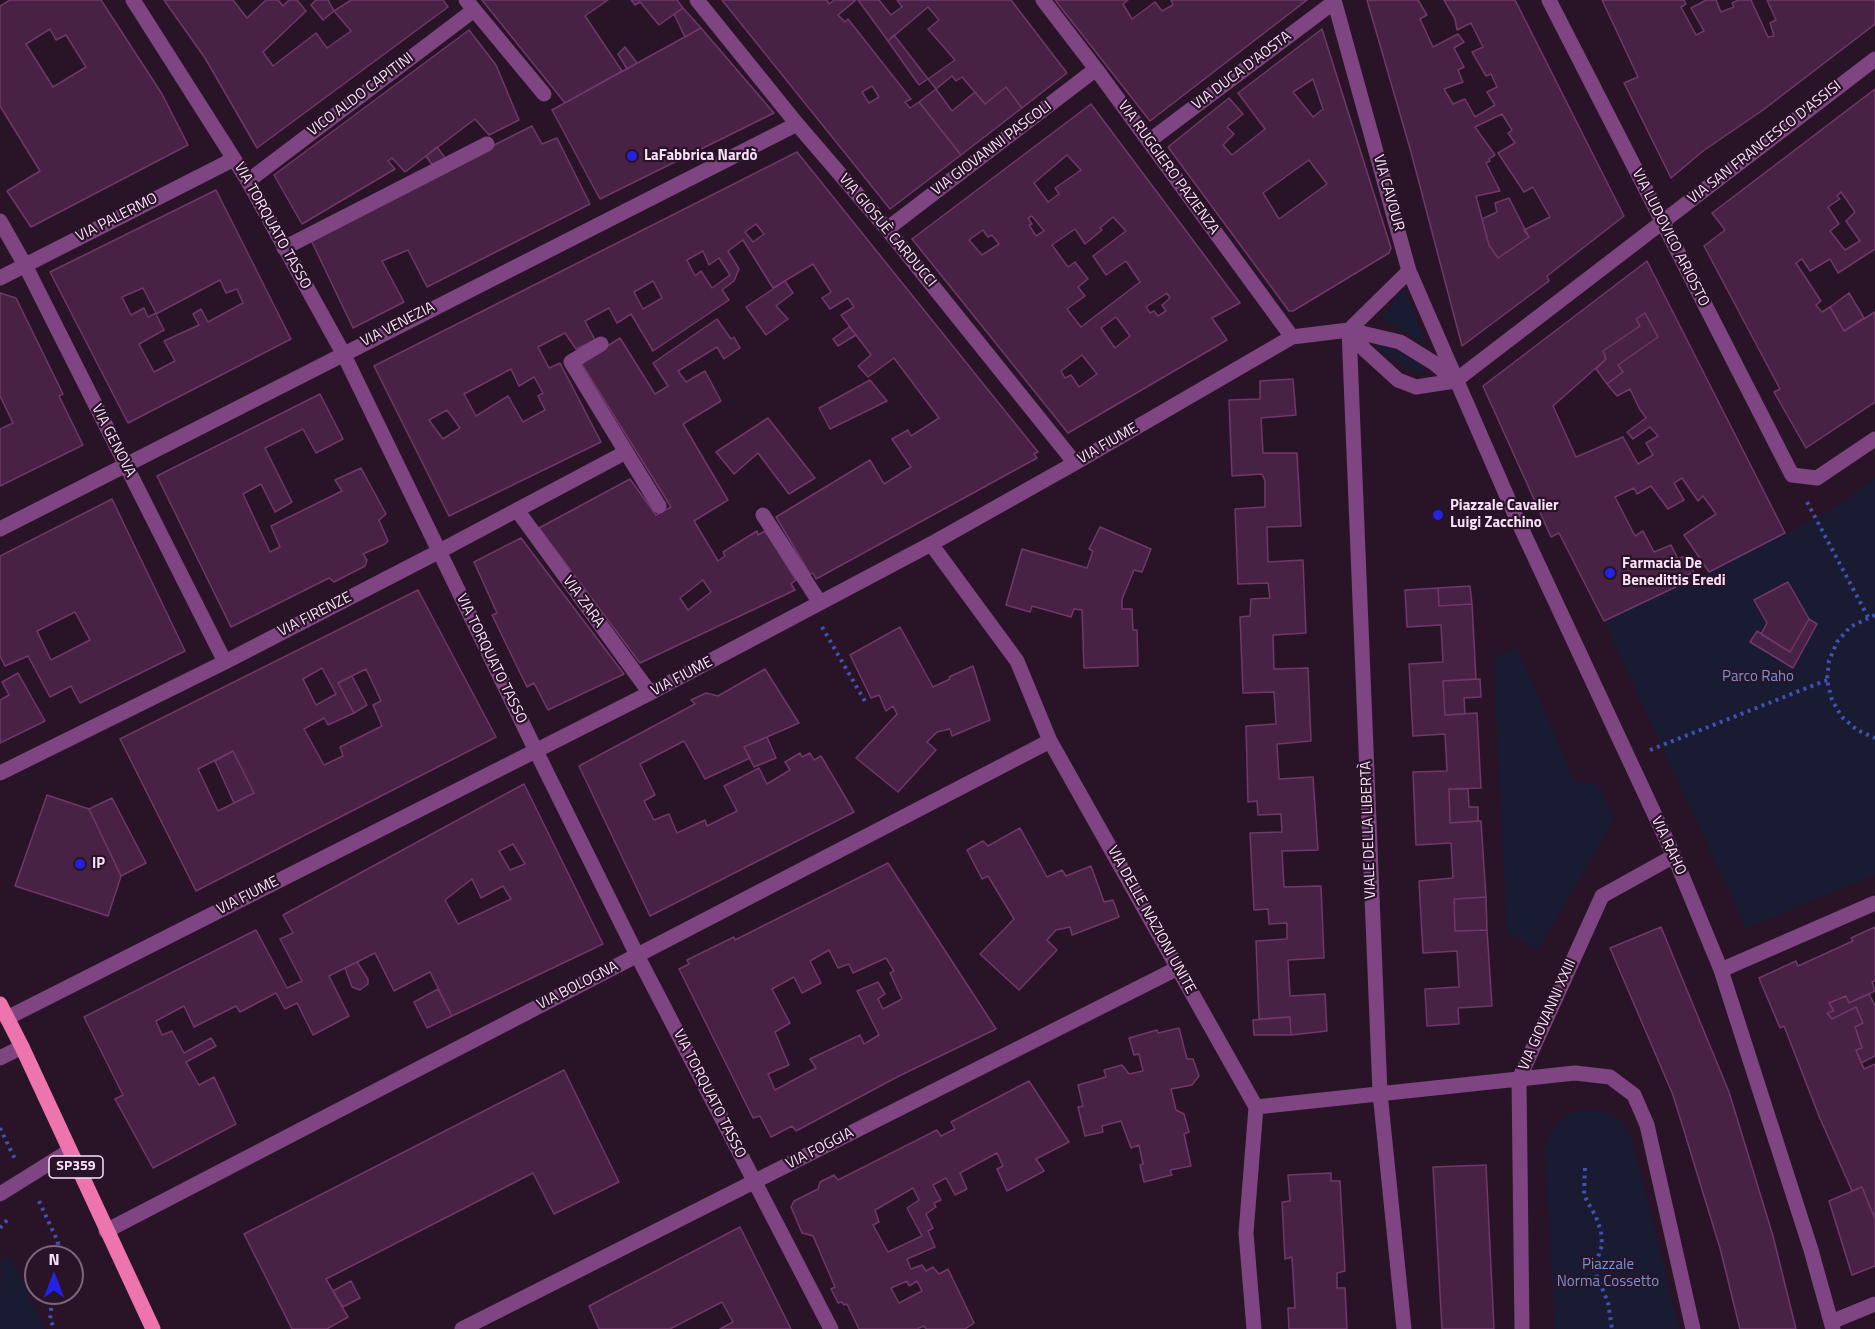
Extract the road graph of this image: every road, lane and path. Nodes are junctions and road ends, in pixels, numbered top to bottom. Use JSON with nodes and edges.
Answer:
{"nodes":[{"id":1,"x":133,"y":0,"type":"edge"},
{"id":2,"x":697,"y":0,"type":"edge"},
{"id":3,"x":1043,"y":0,"type":"edge"},
{"id":4,"x":1549,"y":0,"type":"edge"},
{"id":5,"x":1334,"y":1,"type":"edge"},
{"id":6,"x":470,"y":5,"type":"edge"},
{"id":7,"x":1875,"y":59,"type":"edge"},
{"id":8,"x":1096,"y":69,"type":"junction"},
{"id":9,"x":544,"y":94,"type":"dead end"},
{"id":10,"x":797,"y":124,"type":"junction"},
{"id":11,"x":1149,"y":141,"type":"junction"},
{"id":12,"x":487,"y":144,"type":"dead end"},
{"id":13,"x":234,"y":159,"type":"junction"},
{"id":14,"x":248,"y":181,"type":"junction"},
{"id":15,"x":0,"y":221,"type":"edge"},
{"id":16,"x":1662,"y":223,"type":"junction"},
{"id":17,"x":887,"y":229,"type":"junction"},
{"id":18,"x":284,"y":248,"type":"junction"},
{"id":19,"x":25,"y":265,"type":"junction"},
{"id":20,"x":1409,"y":271,"type":"junction"},
{"id":21,"x":0,"y":278,"type":"edge"},
{"id":22,"x":1349,"y":330,"type":"junction"},
{"id":23,"x":1292,"y":337,"type":"junction"},
{"id":24,"x":601,"y":344,"type":"dead end"},
{"id":25,"x":343,"y":353,"type":"junction"},
{"id":26,"x":1455,"y":381,"type":"junction"},
{"id":27,"x":1875,"y":439,"type":"edge"},
{"id":28,"x":626,"y":452,"type":"junction"},
{"id":29,"x":1076,"y":463,"type":"junction"},
{"id":30,"x":125,"y":464,"type":"junction"},
{"id":31,"x":1792,"y":475,"type":"junction"},
{"id":32,"x":659,"y":506,"type":"dead end"},
{"id":33,"x":516,"y":510,"type":"junction"},
{"id":34,"x":763,"y":515,"type":"dead end"},
{"id":35,"x":0,"y":528,"type":"edge"},
{"id":36,"x":931,"y":544,"type":"junction"},
{"id":37,"x":438,"y":552,"type":"junction"},
{"id":38,"x":816,"y":606,"type":"junction"},
{"id":39,"x":1875,"y":615,"type":"edge"},
{"id":40,"x":1868,"y":617,"type":"junction"},
{"id":41,"x":225,"y":662,"type":"junction"},
{"id":42,"x":1827,"y":680,"type":"junction"},
{"id":43,"x":650,"y":693,"type":"junction"},
{"id":44,"x":866,"y":703,"type":"dead end"},
{"id":45,"x":1875,"y":738,"type":"edge"},
{"id":46,"x":1050,"y":741,"type":"junction"},
{"id":47,"x":536,"y":751,"type":"junction"},
{"id":48,"x":1627,"y":759,"type":"junction"},
{"id":49,"x":0,"y":773,"type":"edge"},
{"id":50,"x":1674,"y":856,"type":"junction"},
{"id":51,"x":1875,"y":903,"type":"edge"},
{"id":52,"x":637,"y":955,"type":"junction"},
{"id":53,"x":1178,"y":968,"type":"junction"},
{"id":54,"x":1721,"y":970,"type":"junction"},
{"id":55,"x":4,"y":1011,"type":"edge"},
{"id":56,"x":22,"y":1047,"type":"junction"},
{"id":57,"x":0,"y":1058,"type":"edge"},
{"id":58,"x":1519,"y":1079,"type":"junction"},
{"id":59,"x":1380,"y":1094,"type":"junction"},
{"id":60,"x":1256,"y":1107,"type":"junction"},
{"id":61,"x":69,"y":1151,"type":"junction"},
{"id":62,"x":1585,"y":1168,"type":"dead end"},
{"id":63,"x":754,"y":1182,"type":"junction"},
{"id":64,"x":0,"y":1194,"type":"edge"},
{"id":65,"x":39,"y":1201,"type":"dead end"},
{"id":66,"x":106,"y":1231,"type":"junction"},
{"id":67,"x":58,"y":1245,"type":"edge"},
{"id":68,"x":1875,"y":1304,"type":"edge"},
{"id":69,"x":52,"y":1305,"type":"edge"},
{"id":70,"x":1832,"y":1325,"type":"edge"},
{"id":71,"x":55,"y":1329,"type":"edge"},
{"id":72,"x":153,"y":1329,"type":"edge"},
{"id":73,"x":462,"y":1329,"type":"edge"},
{"id":74,"x":831,"y":1329,"type":"edge"},
{"id":75,"x":1254,"y":1329,"type":"edge"},
{"id":76,"x":1404,"y":1329,"type":"edge"},
{"id":77,"x":1522,"y":1329,"type":"edge"},
{"id":78,"x":1612,"y":1329,"type":"edge"},
{"id":79,"x":1693,"y":1329,"type":"edge"}],
"edges":[{"from":1,"to":13,"type":"street","name":"VIA TORQUATO TASSO"},
{"from":2,"to":10,"type":"street","name":"VIA GIOSUÈ CARDUCCI"},
{"from":3,"to":8,"type":"street","name":"VIA RUGGIERO PAZIENZA"},
{"from":4,"to":16,"type":"street","name":"VIA LUDOVICO ARIOSTO"},
{"from":5,"to":11,"type":"street","name":"VIA DUCA D'AOSTA"},
{"from":5,"to":20,"type":"street","name":"VIA CAVOUR"},
{"from":6,"to":9,"type":"street","name":"VICO ALDO CAPITINI"},
{"from":6,"to":14,"type":"street","name":"VICO ALDO CAPITINI"},
{"from":7,"to":16,"type":"street","name":"VIA SAN FRANCESCO D'ASSISI"},
{"from":8,"to":11,"type":"street","name":"VIA RUGGIERO PAZIENZA"},
{"from":8,"to":17,"type":"street","name":"VIA GIOVANNI PASCOLI"},
{"from":10,"to":17,"type":"street","name":"VIA GIOSUÈ CARDUCCI"},
{"from":10,"to":25,"type":"street","name":"VIA VENEZIA"},
{"from":11,"to":23,"type":"street","name":"VIA RUGGIERO PAZIENZA"},
{"from":12,"to":18,"type":"street"},
{"from":13,"to":14,"type":"street","name":"VIA TORQUATO TASSO"},
{"from":13,"to":19,"type":"street","name":"VIA PALERMO"},
{"from":14,"to":18,"type":"street","name":"VIA TORQUATO TASSO"},
{"from":15,"to":19,"type":"street","name":"VIA GENOVA"},
{"from":16,"to":26,"type":"street","name":"VIA SAN FRANCESCO D'ASSISI"},
{"from":16,"to":31,"type":"street","name":"VIA LUDOVICO ARIOSTO"},
{"from":17,"to":29,"type":"street","name":"VIA GIOSUÈ CARDUCCI"},
{"from":18,"to":25,"type":"street","name":"VIA TORQUATO TASSO"},
{"from":19,"to":21,"type":"street","name":"VIA PALERMO"},
{"from":19,"to":30,"type":"street","name":"VIA GENOVA"},
{"from":20,"to":22,"type":"street"},
{"from":20,"to":26,"type":"street","name":"VIA CAVOUR"},
{"from":22,"to":23,"type":"street","name":"VIA FIUME"},
{"from":22,"to":26,"type":"street","name":"VIA FIUME"},
{"from":22,"to":26,"type":"street"},
{"from":22,"to":59,"type":"street","name":"VIALE DELLA LIBERTÀ"},
{"from":23,"to":29,"type":"street","name":"VIA FIUME"},
{"from":24,"to":28,"type":"street"},
{"from":25,"to":30,"type":"street","name":"VIA VENEZIA"},
{"from":25,"to":37,"type":"street","name":"VIA TORQUATO TASSO"},
{"from":26,"to":48,"type":"street","name":"VIA RAHO"},
{"from":27,"to":31,"type":"street"},
{"from":28,"to":32,"type":"street"},
{"from":28,"to":33,"type":"street","name":"VIA FIRENZE"},
{"from":29,"to":36,"type":"street","name":"VIA FIUME"},
{"from":30,"to":35,"type":"street","name":"VIA VENEZIA"},
{"from":30,"to":41,"type":"street","name":"VIA GENOVA"},
{"from":31,"to":40,"type":"path"},
{"from":33,"to":37,"type":"street","name":"VIA FIRENZE"},
{"from":33,"to":43,"type":"street","name":"VIA ZARA"},
{"from":34,"to":38,"type":"street"},
{"from":36,"to":38,"type":"street","name":"VIA FIUME"},
{"from":36,"to":46,"type":"street","name":"VIA DELLE NAZIONI UNITE"},
{"from":37,"to":41,"type":"street","name":"VIA FIRENZE"},
{"from":37,"to":47,"type":"street","name":"VIA TORQUATO TASSO"},
{"from":38,"to":43,"type":"street","name":"VIA FIUME"},
{"from":38,"to":44,"type":"path"},
{"from":39,"to":40,"type":"path"},
{"from":40,"to":42,"type":"path"},
{"from":41,"to":49,"type":"street","name":"VIA FIRENZE"},
{"from":42,"to":45,"type":"path"},
{"from":42,"to":48,"type":"path"},
{"from":43,"to":47,"type":"street","name":"VIA FIUME"},
{"from":46,"to":52,"type":"street","name":"VIA BOLOGNA"},
{"from":46,"to":53,"type":"street","name":"VIA DELLE NAZIONI UNITE"},
{"from":47,"to":52,"type":"street","name":"VIA TORQUATO TASSO"},
{"from":47,"to":55,"type":"street","name":"VIA FIUME"},
{"from":48,"to":50,"type":"street","name":"VIA RAHO"},
{"from":50,"to":54,"type":"street","name":"VIA RAHO"},
{"from":50,"to":58,"type":"street","name":"VIA GIOVANNI XXIII"},
{"from":51,"to":54,"type":"street"},
{"from":52,"to":63,"type":"street","name":"VIA TORQUATO TASSO"},
{"from":52,"to":66,"type":"street","name":"VIA BOLOGNA"},
{"from":53,"to":60,"type":"street","name":"VIA DELLE NAZIONI UNITE"},
{"from":53,"to":63,"type":"street","name":"VIA FOGGIA"},
{"from":54,"to":70,"type":"street","name":"VIA RAHO"},
{"from":55,"to":56,"type":"main road","number":"SP359"},
{"from":56,"to":57,"type":"street"},
{"from":56,"to":61,"type":"main road","number":"SP359"},
{"from":58,"to":59,"type":"street"},
{"from":58,"to":77,"type":"street","name":"VIA GIOVANNI XXIII"},
{"from":58,"to":79,"type":"street"},
{"from":59,"to":60,"type":"street"},
{"from":59,"to":76,"type":"street","name":"VIALE DELLA LIBERTÀ"},
{"from":60,"to":75,"type":"street"},
{"from":61,"to":64,"type":"street"},
{"from":61,"to":66,"type":"main road","number":"SP359"},
{"from":62,"to":78,"type":"path"},
{"from":63,"to":73,"type":"street","name":"VIA FOGGIA"},
{"from":63,"to":74,"type":"street","name":"VIA TORQUATO TASSO"},
{"from":65,"to":67,"type":"path"},
{"from":66,"to":72,"type":"main road","number":"SP359"},
{"from":68,"to":70,"type":"street"},
{"from":69,"to":71,"type":"path"}]}
